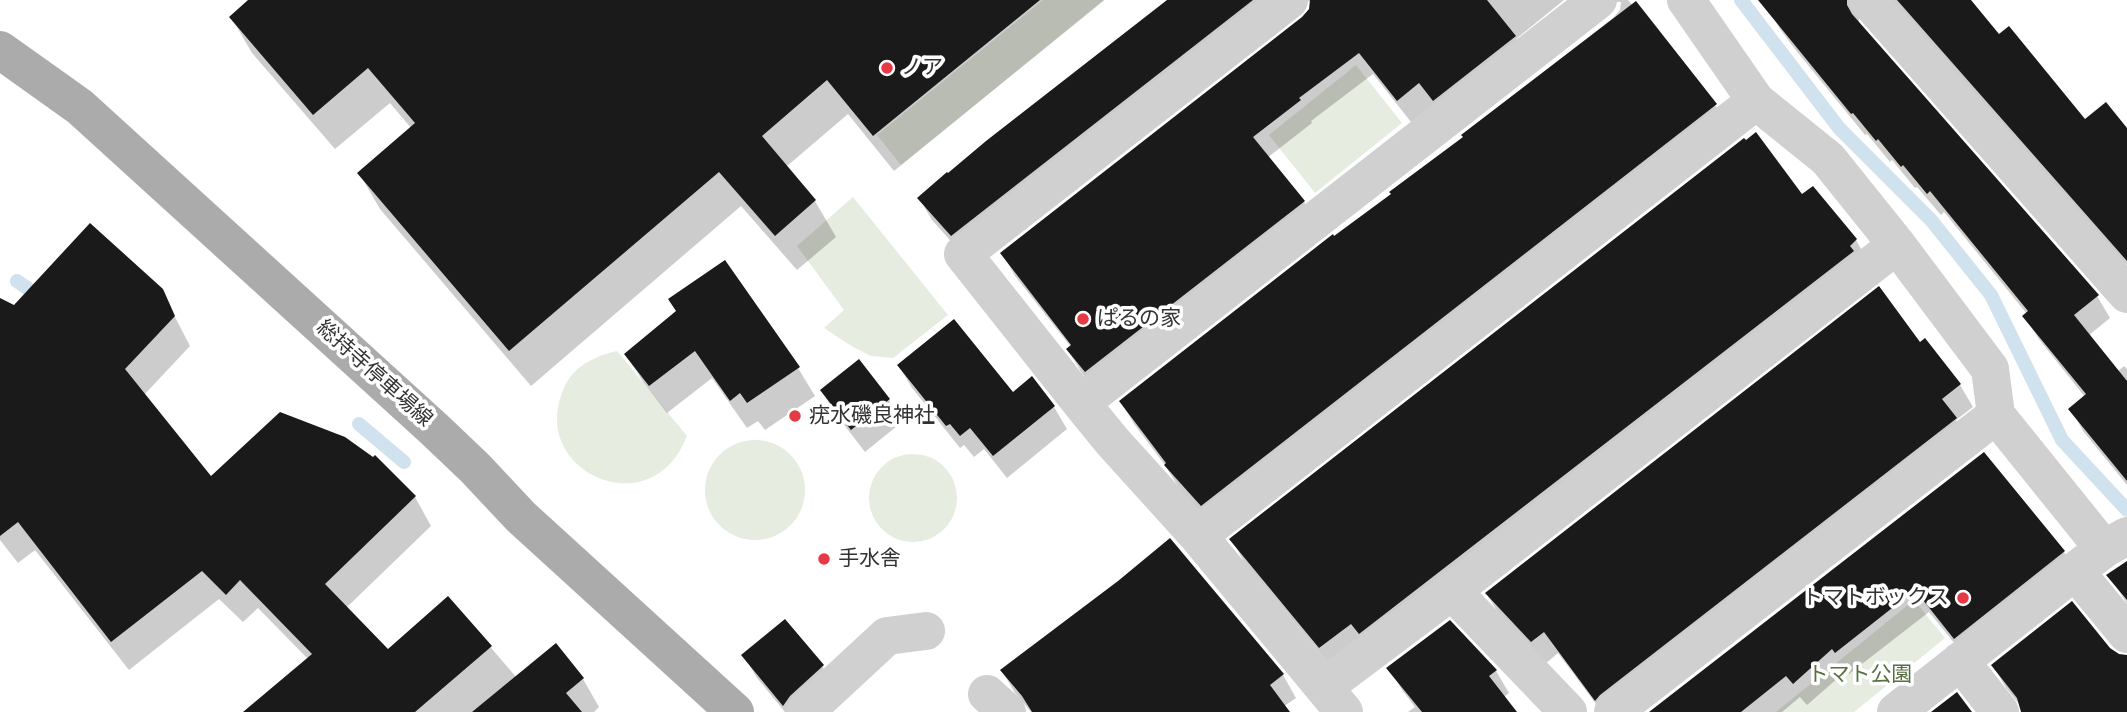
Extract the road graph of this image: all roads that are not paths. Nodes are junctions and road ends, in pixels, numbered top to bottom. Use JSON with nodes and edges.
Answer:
{"nodes":[{"id":1,"x":1289,"y":0,"type":"edge"},
{"id":2,"x":1686,"y":0,"type":"edge"},
{"id":3,"x":1868,"y":0,"type":"edge"},
{"id":4,"x":1574,"y":7,"type":"edge"},
{"id":5,"x":0,"y":50,"type":"edge"},
{"id":6,"x":1756,"y":101,"type":"junction"},
{"id":7,"x":1897,"y":245,"type":"junction"},
{"id":8,"x":2127,"y":294,"type":"edge"},
{"id":9,"x":1081,"y":403,"type":"junction"},
{"id":10,"x":1996,"y":415,"type":"junction"},
{"id":11,"x":1198,"y":536,"type":"junction"},
{"id":12,"x":2102,"y":552,"type":"edge"},
{"id":13,"x":1452,"y":592,"type":"junction"},
{"id":14,"x":926,"y":631,"type":"dead end"},
{"id":15,"x":2127,"y":634,"type":"edge"},
{"id":16,"x":1960,"y":661,"type":"junction"},
{"id":17,"x":1334,"y":700,"type":"edge"},
{"id":18,"x":735,"y":712,"type":"edge"},
{"id":19,"x":805,"y":712,"type":"edge"},
{"id":20,"x":1568,"y":712,"type":"edge"},
{"id":21,"x":1614,"y":712,"type":"edge"},
{"id":22,"x":1896,"y":712,"type":"edge"},
{"id":23,"x":2000,"y":712,"type":"edge"}],
"edges":[{"from":1,"to":9,"type":"street"},
{"from":2,"to":6,"type":"street"},
{"from":3,"to":8,"type":"street"},
{"from":4,"to":9,"type":"street"},
{"from":5,"to":18,"type":"main road","name":"総持寺停車場線"},
{"from":6,"to":7,"type":"street"},
{"from":6,"to":11,"type":"street"},
{"from":7,"to":10,"type":"street"},
{"from":7,"to":13,"type":"street"},
{"from":9,"to":11,"type":"street"},
{"from":10,"to":12,"type":"street"},
{"from":10,"to":21,"type":"street"},
{"from":11,"to":17,"type":"street"},
{"from":12,"to":15,"type":"street"},
{"from":12,"to":16,"type":"street"},
{"from":13,"to":17,"type":"street"},
{"from":13,"to":20,"type":"street"},
{"from":14,"to":19,"type":"street"},
{"from":16,"to":22,"type":"street"},
{"from":16,"to":23,"type":"street"}]}
